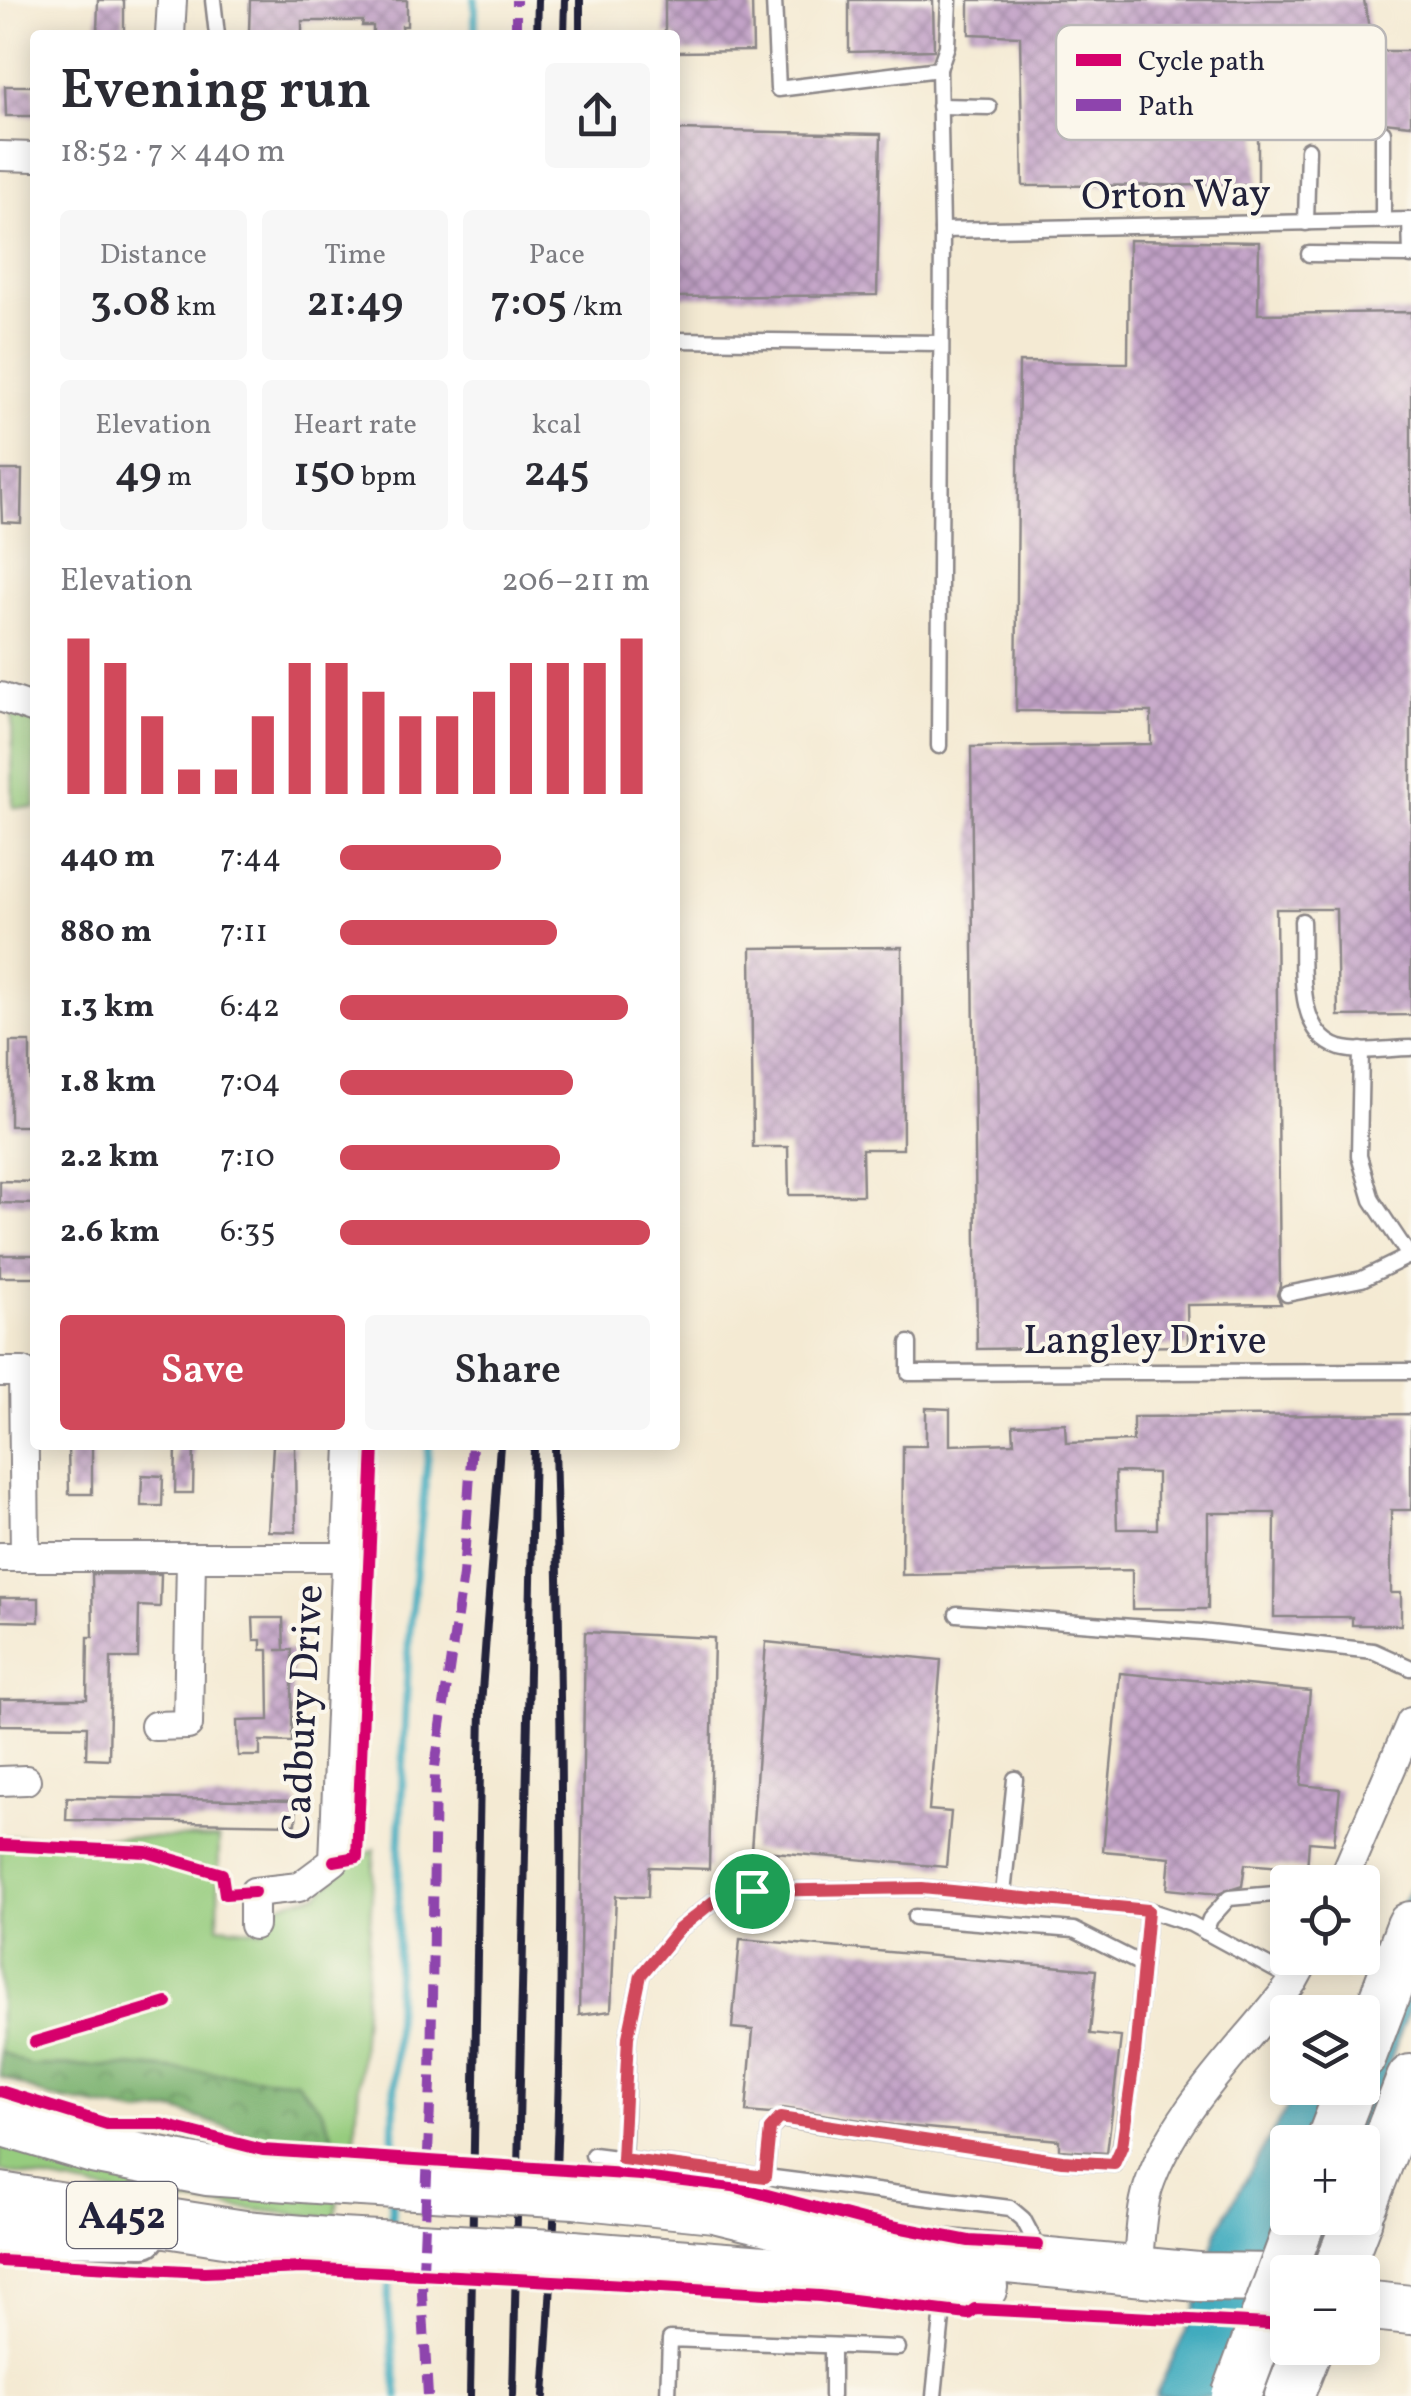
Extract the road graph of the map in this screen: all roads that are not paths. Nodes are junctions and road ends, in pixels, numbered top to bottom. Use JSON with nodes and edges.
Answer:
{"nodes":[{"id":1,"x":172,"y":0,"type":"edge"},
{"id":2,"x":213,"y":0,"type":"edge"},
{"id":3,"x":774,"y":0,"type":"edge"},
{"id":4,"x":949,"y":0,"type":"edge"},
{"id":5,"x":170,"y":30,"type":"edge"},
{"id":6,"x":216,"y":30,"type":"edge"},
{"id":7,"x":938,"y":70,"type":"junction"},
{"id":8,"x":939,"y":106,"type":"junction"},
{"id":9,"x":989,"y":107,"type":"dead end"},
{"id":10,"x":1383,"y":140,"type":"edge"},
{"id":11,"x":1308,"y":149,"type":"dead end"},
{"id":12,"x":0,"y":156,"type":"edge"},
{"id":13,"x":30,"y":156,"type":"edge"},
{"id":14,"x":1411,"y":220,"type":"edge"},
{"id":15,"x":1383,"y":221,"type":"junction"},
{"id":16,"x":1306,"y":223,"type":"junction"},
{"id":17,"x":942,"y":230,"type":"junction"},
{"id":18,"x":1309,"y":254,"type":"dead end"},
{"id":19,"x":1410,"y":256,"type":"edge"},
{"id":20,"x":680,"y":340,"type":"edge"},
{"id":21,"x":940,"y":343,"type":"junction"},
{"id":22,"x":0,"y":696,"type":"edge"},
{"id":23,"x":30,"y":708,"type":"edge"},
{"id":24,"x":938,"y":746,"type":"dead end"},
{"id":25,"x":1302,"y":921,"type":"dead end"},
{"id":26,"x":1411,"y":1048,"type":"edge"},
{"id":27,"x":1361,"y":1050,"type":"junction"},
{"id":28,"x":1410,"y":1256,"type":"edge"},
{"id":29,"x":1287,"y":1294,"type":"dead end"},
{"id":30,"x":909,"y":1343,"type":"dead end"},
{"id":31,"x":1411,"y":1371,"type":"edge"},
{"id":32,"x":0,"y":1372,"type":"edge"},
{"id":33,"x":352,"y":1450,"type":"edge"},
{"id":34,"x":12,"y":1557,"type":"edge"},
{"id":35,"x":350,"y":1557,"type":"junction"},
{"id":36,"x":191,"y":1558,"type":"junction"},
{"id":37,"x":956,"y":1614,"type":"dead end"},
{"id":38,"x":1411,"y":1668,"type":"edge"},
{"id":39,"x":1411,"y":1722,"type":"edge"},
{"id":40,"x":155,"y":1726,"type":"dead end"},
{"id":41,"x":1015,"y":1779,"type":"dead end"},
{"id":42,"x":1349,"y":1865,"type":"edge"},
{"id":43,"x":1003,"y":1894,"type":"junction"},
{"id":44,"x":1270,"y":1894,"type":"edge"},
{"id":45,"x":1148,"y":1910,"type":"junction"},
{"id":46,"x":914,"y":1916,"type":"dead end"},
{"id":47,"x":254,"y":1926,"type":"dead end"},
{"id":48,"x":1411,"y":1926,"type":"edge"},
{"id":49,"x":1205,"y":1932,"type":"junction"},
{"id":50,"x":1270,"y":1957,"type":"edge"},
{"id":51,"x":1142,"y":1965,"type":"junction"},
{"id":52,"x":1295,"y":1975,"type":"edge"},
{"id":53,"x":1380,"y":2008,"type":"edge"},
{"id":54,"x":1411,"y":2079,"type":"edge"},
{"id":55,"x":0,"y":2121,"type":"edge"},
{"id":56,"x":622,"y":2159,"type":"junction"},
{"id":57,"x":1380,"y":2159,"type":"edge"},
{"id":58,"x":584,"y":2174,"type":"junction"},
{"id":59,"x":765,"y":2177,"type":"junction"},
{"id":60,"x":0,"y":2197,"type":"edge"},
{"id":61,"x":0,"y":2234,"type":"edge"},
{"id":62,"x":244,"y":2235,"type":"junction"},
{"id":63,"x":1296,"y":2235,"type":"edge"},
{"id":64,"x":1044,"y":2261,"type":"junction"},
{"id":65,"x":1136,"y":2273,"type":"junction"},
{"id":66,"x":1270,"y":2280,"type":"edge"},
{"id":67,"x":1380,"y":2280,"type":"edge"},
{"id":68,"x":1411,"y":2281,"type":"edge"},
{"id":69,"x":946,"y":2283,"type":"junction"},
{"id":70,"x":1196,"y":2289,"type":"junction"},
{"id":71,"x":1270,"y":2299,"type":"edge"},
{"id":72,"x":1380,"y":2307,"type":"edge"},
{"id":73,"x":1411,"y":2310,"type":"edge"},
{"id":74,"x":832,"y":2346,"type":"junction"},
{"id":75,"x":898,"y":2348,"type":"dead end"},
{"id":76,"x":1301,"y":2365,"type":"edge"},
{"id":77,"x":668,"y":2396,"type":"edge"},
{"id":78,"x":832,"y":2396,"type":"edge"},
{"id":79,"x":935,"y":2396,"type":"edge"},
{"id":80,"x":1236,"y":2396,"type":"edge"},
{"id":81,"x":1289,"y":2396,"type":"edge"}],
"edges":[{"from":1,"to":5,"type":"street"},
{"from":2,"to":6,"type":"lane"},
{"from":3,"to":7,"type":"lane"},
{"from":4,"to":7,"type":"lane"},
{"from":7,"to":8,"type":"lane"},
{"from":8,"to":9,"type":"lane"},
{"from":8,"to":17,"type":"lane"},
{"from":10,"to":15,"type":"lane"},
{"from":11,"to":16,"type":"lane"},
{"from":12,"to":13,"type":"street"},
{"from":14,"to":15,"type":"lane","name":"Orton Way"},
{"from":14,"to":19,"type":"lane"},
{"from":15,"to":16,"type":"lane","name":"Orton Way"},
{"from":16,"to":17,"type":"lane","name":"Orton Way"},
{"from":17,"to":21,"type":"lane"},
{"from":18,"to":19,"type":"lane"},
{"from":20,"to":21,"type":"lane"},
{"from":21,"to":24,"type":"lane"},
{"from":22,"to":23,"type":"street"},
{"from":25,"to":27,"type":"lane"},
{"from":26,"to":27,"type":"lane"},
{"from":27,"to":28,"type":"lane"},
{"from":28,"to":29,"type":"lane"},
{"from":30,"to":31,"type":"lane","name":"Langley Drive"},
{"from":32,"to":34,"type":"street"},
{"from":33,"to":35,"type":"street","name":"Cadbury Drive"},
{"from":34,"to":36,"type":"street"},
{"from":35,"to":36,"type":"street"},
{"from":35,"to":47,"type":"street","name":"Cadbury Drive"},
{"from":36,"to":40,"type":"street"},
{"from":37,"to":38,"type":"lane"},
{"from":39,"to":42,"type":"street"},
{"from":41,"to":43,"type":"lane"},
{"from":43,"to":45,"type":"lane"},
{"from":43,"to":56,"type":"lane"},
{"from":44,"to":49,"type":"lane"},
{"from":45,"to":49,"type":"lane"},
{"from":45,"to":51,"type":"lane"},
{"from":46,"to":51,"type":"lane"},
{"from":48,"to":53,"type":"highway"},
{"from":49,"to":50,"type":"lane"},
{"from":51,"to":59,"type":"lane"},
{"from":52,"to":65,"type":"street"},
{"from":54,"to":57,"type":"highway"},
{"from":55,"to":58,"type":"highway","number":"A452","bridge":true},
{"from":56,"to":58,"type":"lane"},
{"from":56,"to":59,"type":"lane"},
{"from":58,"to":64,"type":"highway","number":"A452"},
{"from":59,"to":64,"type":"lane"},
{"from":60,"to":62,"type":"highway","number":"A452"},
{"from":61,"to":62,"type":"main road"},
{"from":62,"to":69,"type":"highway","number":"A452","bridge":true},
{"from":63,"to":80,"type":"highway","bridge":true},
{"from":64,"to":65,"type":"highway","number":"A452"},
{"from":65,"to":70,"type":"highway","number":"A452"},
{"from":66,"to":70,"type":"highway","number":"A452"},
{"from":67,"to":68,"type":"highway"},
{"from":69,"to":70,"type":"highway","number":"A452"},
{"from":69,"to":79,"type":"lane"},
{"from":70,"to":71,"type":"highway","number":"A452"},
{"from":72,"to":73,"type":"highway"},
{"from":74,"to":75,"type":"lane"},
{"from":74,"to":77,"type":"lane"},
{"from":74,"to":78,"type":"lane"},
{"from":76,"to":81,"type":"highway"}]}
